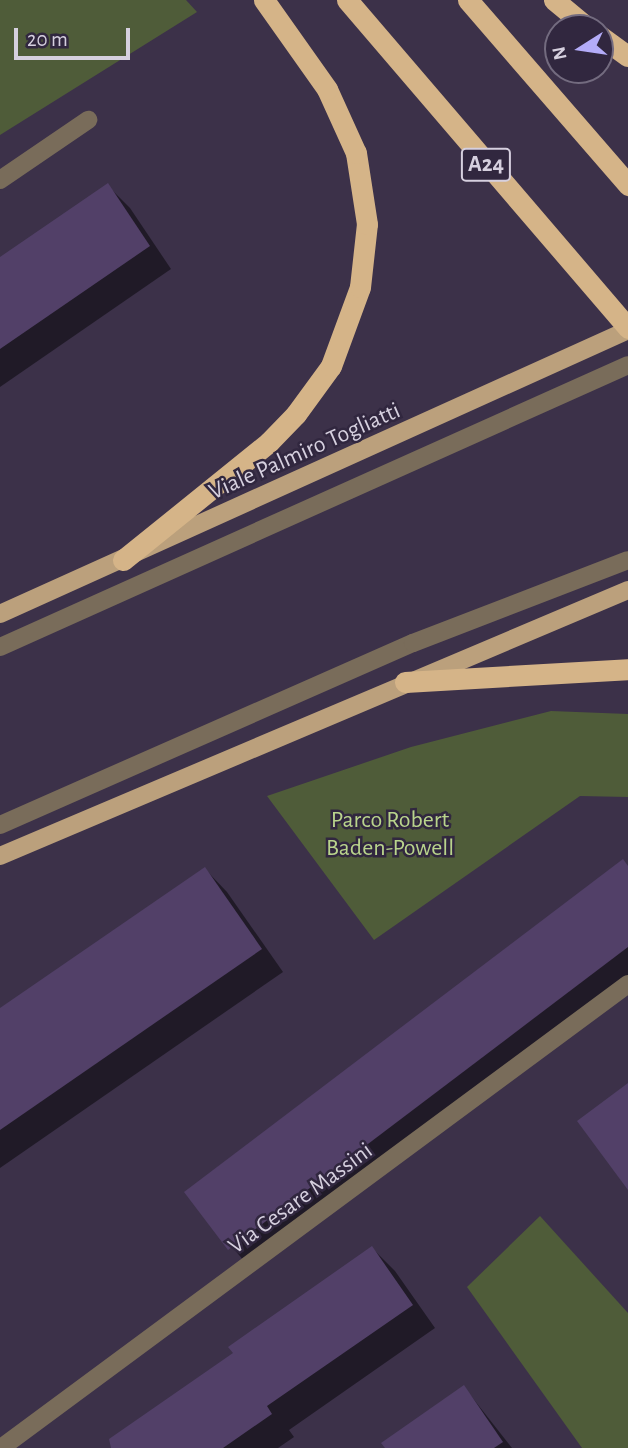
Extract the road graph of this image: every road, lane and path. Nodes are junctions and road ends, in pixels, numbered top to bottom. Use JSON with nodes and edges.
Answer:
{"nodes":[{"id":1,"x":264,"y":0,"type":"edge"},
{"id":2,"x":347,"y":0,"type":"edge"},
{"id":3,"x":468,"y":0,"type":"edge"},
{"id":4,"x":554,"y":0,"type":"edge"},
{"id":5,"x":571,"y":14,"type":"edge"},
{"id":6,"x":88,"y":120,"type":"dead end"},
{"id":7,"x":0,"y":180,"type":"edge"},
{"id":8,"x":628,"y":185,"type":"edge"},
{"id":9,"x":628,"y":329,"type":"edge"},
{"id":10,"x":628,"y":365,"type":"edge"},
{"id":11,"x":122,"y":560,"type":"junction"},
{"id":12,"x":628,"y":560,"type":"edge"},
{"id":13,"x":628,"y":590,"type":"edge"},
{"id":14,"x":0,"y":614,"type":"edge"},
{"id":15,"x":0,"y":647,"type":"edge"},
{"id":16,"x":628,"y":669,"type":"edge"},
{"id":17,"x":405,"y":681,"type":"junction"},
{"id":18,"x":0,"y":825,"type":"edge"},
{"id":19,"x":0,"y":856,"type":"edge"},
{"id":20,"x":628,"y":985,"type":"edge"},
{"id":21,"x":1,"y":1448,"type":"edge"}],
"edges":[{"from":1,"to":11,"type":"highway"},
{"from":2,"to":9,"type":"highway","number":"A24"},
{"from":3,"to":8,"type":"highway"},
{"from":4,"to":5,"type":"highway"},
{"from":6,"to":7,"type":"street"},
{"from":9,"to":11,"type":"main road","name":"Viale Palmiro Togliatti"},
{"from":10,"to":15,"type":"street"},
{"from":11,"to":14,"type":"main road","name":"Viale Palmiro Togliatti"},
{"from":12,"to":18,"type":"street"},
{"from":13,"to":17,"type":"main road"},
{"from":16,"to":17,"type":"highway"},
{"from":17,"to":19,"type":"main road"},
{"from":20,"to":21,"type":"street","name":"Via Cesare Massini"}]}
